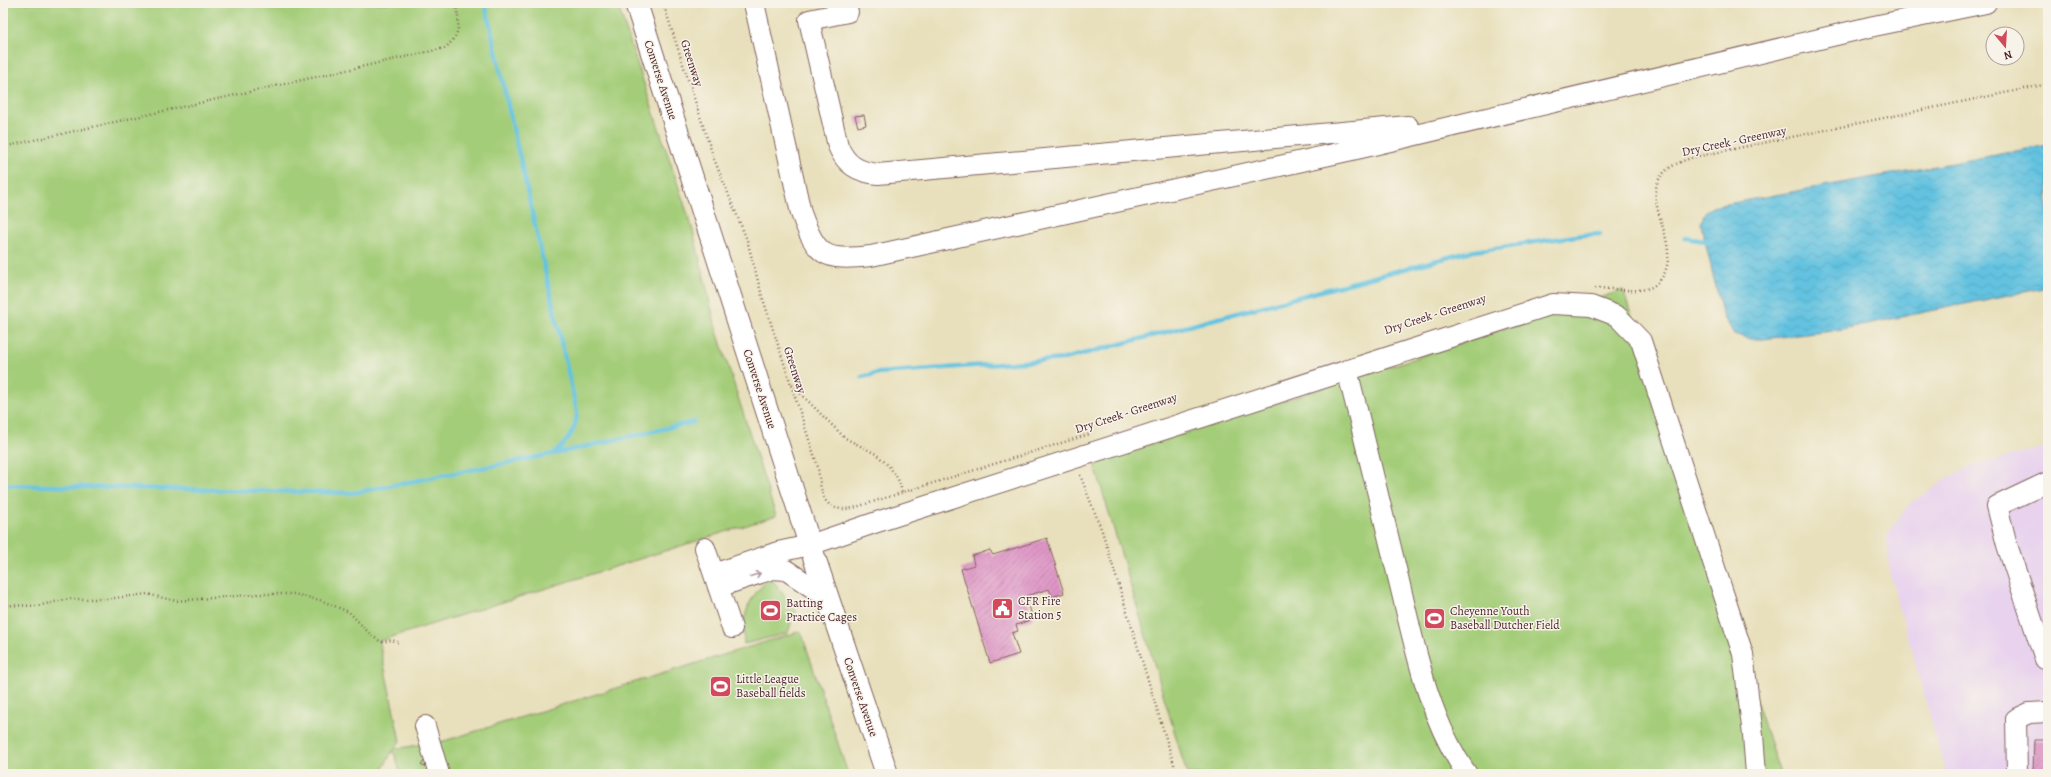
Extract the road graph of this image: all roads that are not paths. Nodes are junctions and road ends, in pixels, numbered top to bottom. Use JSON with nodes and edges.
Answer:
{"nodes":[{"id":1,"x":636,"y":3,"type":"edge"},
{"id":2,"x":754,"y":3,"type":"edge"},
{"id":3,"x":1986,"y":3,"type":"edge"},
{"id":4,"x":848,"y":12,"type":"dead end"},
{"id":5,"x":1474,"y":120,"type":"junction"},
{"id":6,"x":1347,"y":370,"type":"junction"},
{"id":7,"x":2048,"y":482,"type":"edge"},
{"id":8,"x":810,"y":545,"type":"junction"},
{"id":9,"x":705,"y":548,"type":"dead end"},
{"id":10,"x":716,"y":580,"type":"junction"},
{"id":11,"x":828,"y":598,"type":"junction"},
{"id":12,"x":732,"y":628,"type":"dead end"},
{"id":13,"x":2048,"y":658,"type":"edge"},
{"id":14,"x":2048,"y":712,"type":"edge"},
{"id":15,"x":425,"y":726,"type":"dead end"},
{"id":16,"x":439,"y":774,"type":"edge"},
{"id":17,"x":887,"y":774,"type":"edge"},
{"id":18,"x":1467,"y":774,"type":"edge"},
{"id":19,"x":1756,"y":774,"type":"edge"},
{"id":20,"x":2016,"y":774,"type":"edge"}],
"edges":[{"from":1,"to":8,"type":"main road","name":"Converse Avenue"},
{"from":2,"to":5,"type":"lane"},
{"from":3,"to":5,"type":"lane"},
{"from":4,"to":5,"type":"lane"},
{"from":6,"to":8,"type":"lane"},
{"from":6,"to":18,"type":"lane"},
{"from":6,"to":19,"type":"lane"},
{"from":7,"to":13,"type":"lane"},
{"from":8,"to":10,"type":"lane"},
{"from":8,"to":11,"type":"main road","name":"Converse Avenue"},
{"from":9,"to":10,"type":"lane"},
{"from":10,"to":11,"type":"lane","one_way":true},
{"from":10,"to":12,"type":"lane"},
{"from":11,"to":17,"type":"main road","name":"Converse Avenue"},
{"from":14,"to":20,"type":"lane"},
{"from":15,"to":16,"type":"lane"}]}
